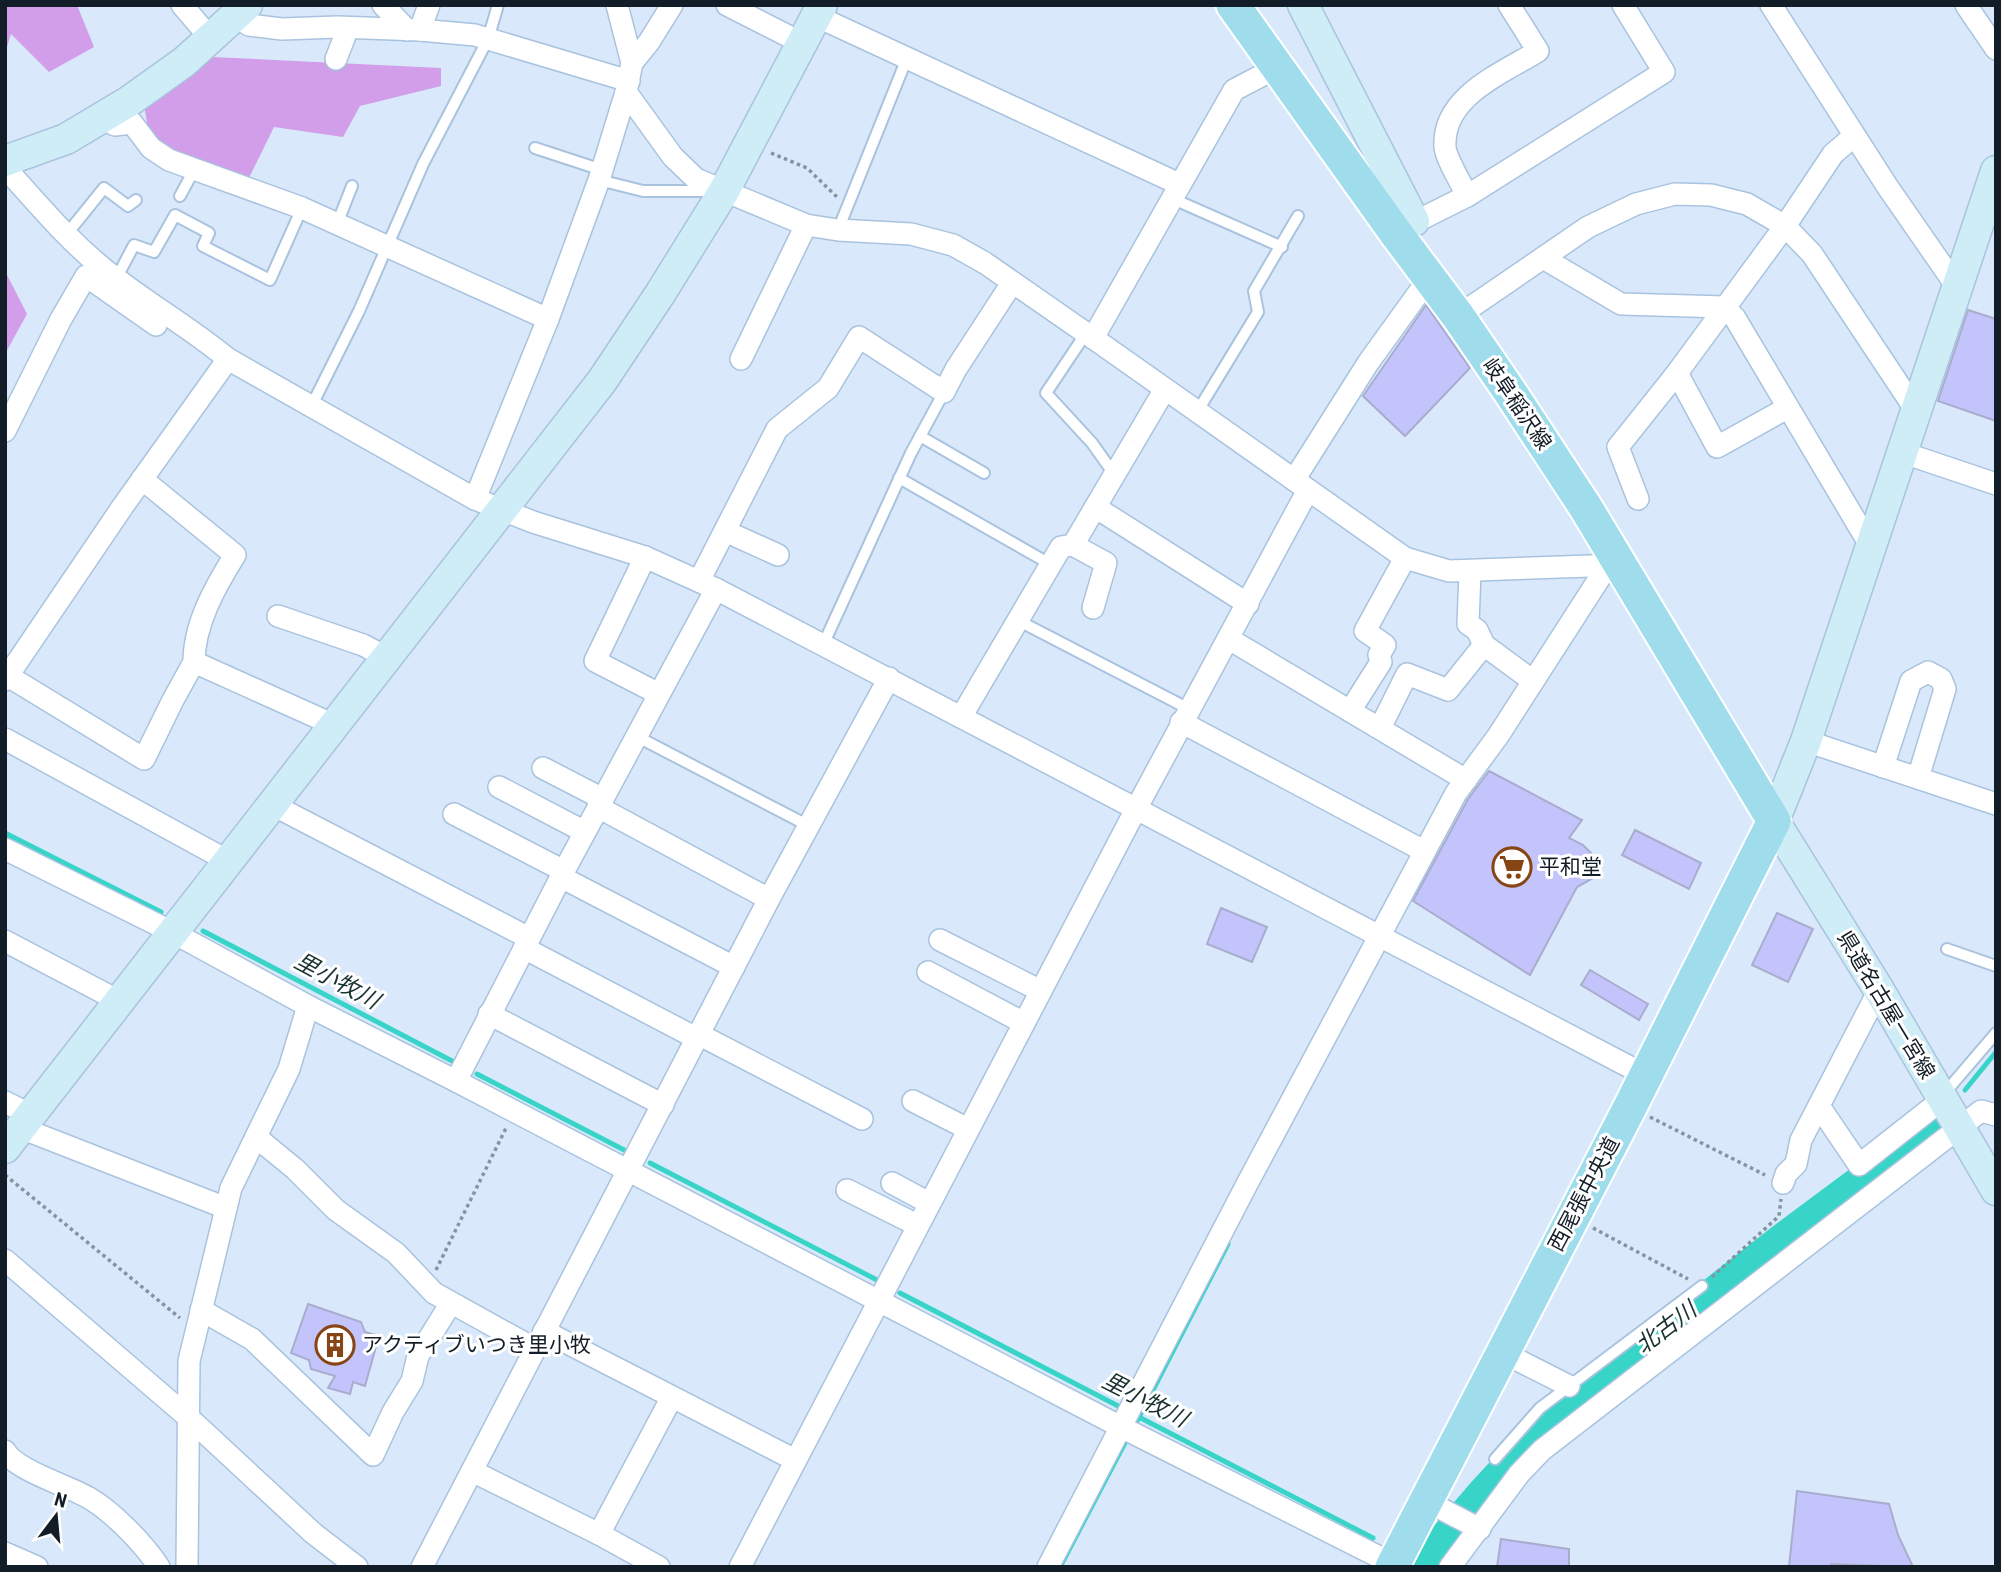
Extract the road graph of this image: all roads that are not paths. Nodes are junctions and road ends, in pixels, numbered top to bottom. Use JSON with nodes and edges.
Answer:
{"nodes":[{"id":1,"x":182,"y":5,"type":"edge"},
{"id":2,"x":383,"y":5,"type":"edge"},
{"id":3,"x":429,"y":5,"type":"edge"},
{"id":4,"x":498,"y":5,"type":"edge"},
{"id":5,"x":617,"y":5,"type":"edge"},
{"id":6,"x":672,"y":5,"type":"edge"},
{"id":7,"x":727,"y":5,"type":"edge"},
{"id":8,"x":1233,"y":5,"type":"edge"},
{"id":9,"x":1303,"y":5,"type":"edge"},
{"id":10,"x":1509,"y":5,"type":"edge"},
{"id":11,"x":1623,"y":5,"type":"edge"},
{"id":12,"x":1771,"y":5,"type":"edge"},
{"id":13,"x":1966,"y":5,"type":"edge"},
{"id":14,"x":241,"y":10,"type":"edge"},
{"id":15,"x":819,"y":11,"type":"edge"},
{"id":16,"x":348,"y":28,"type":"junction"},
{"id":17,"x":413,"y":30,"type":"junction"},
{"id":18,"x":211,"y":39,"type":"junction"},
{"id":19,"x":488,"y":39,"type":"junction"},
{"id":20,"x":802,"y":43,"type":"junction"},
{"id":21,"x":1996,"y":48,"type":"edge"},
{"id":22,"x":907,"y":58,"type":"junction"},
{"id":23,"x":336,"y":60,"type":"dead end"},
{"id":24,"x":1279,"y":67,"type":"junction"},
{"id":25,"x":629,"y":79,"type":"junction"},
{"id":26,"x":142,"y":92,"type":"junction"},
{"id":27,"x":100,"y":117,"type":"junction"},
{"id":28,"x":132,"y":123,"type":"junction"},
{"id":29,"x":1854,"y":136,"type":"junction"},
{"id":30,"x":535,"y":148,"type":"dead end"},
{"id":31,"x":5,"y":161,"type":"edge"},
{"id":32,"x":5,"y":168,"type":"edge"},
{"id":33,"x":194,"y":170,"type":"junction"},
{"id":34,"x":1996,"y":171,"type":"edge"},
{"id":35,"x":600,"y":175,"type":"junction"},
{"id":36,"x":352,"y":186,"type":"dead end"},
{"id":37,"x":724,"y":191,"type":"junction"},
{"id":38,"x":1175,"y":191,"type":"junction"},
{"id":39,"x":180,"y":196,"type":"dead end"},
{"id":40,"x":1468,"y":196,"type":"junction"},
{"id":41,"x":136,"y":200,"type":"dead end"},
{"id":42,"x":302,"y":208,"type":"junction"},
{"id":43,"x":1298,"y":216,"type":"dead end"},
{"id":44,"x":337,"y":224,"type":"junction"},
{"id":45,"x":806,"y":225,"type":"junction"},
{"id":46,"x":1785,"y":226,"type":"junction"},
{"id":47,"x":1404,"y":227,"type":"junction"},
{"id":48,"x":838,"y":230,"type":"junction"},
{"id":49,"x":66,"y":235,"type":"junction"},
{"id":50,"x":386,"y":246,"type":"junction"},
{"id":51,"x":1282,"y":247,"type":"junction"},
{"id":52,"x":1543,"y":258,"type":"junction"},
{"id":53,"x":1430,"y":277,"type":"junction"},
{"id":54,"x":116,"y":279,"type":"junction"},
{"id":55,"x":1012,"y":283,"type":"junction"},
{"id":56,"x":1957,"y":287,"type":"junction"},
{"id":57,"x":1724,"y":307,"type":"junction"},
{"id":58,"x":1458,"y":316,"type":"junction"},
{"id":59,"x":548,"y":319,"type":"junction"},
{"id":60,"x":186,"y":328,"type":"junction"},
{"id":61,"x":1090,"y":335,"type":"junction"},
{"id":62,"x":228,"y":359,"type":"junction"},
{"id":63,"x":741,"y":359,"type":"dead end"},
{"id":64,"x":1677,"y":373,"type":"junction"},
{"id":65,"x":1165,"y":389,"type":"junction"},
{"id":66,"x":944,"y":392,"type":"junction"},
{"id":67,"x":312,"y":405,"type":"junction"},
{"id":68,"x":1787,"y":408,"type":"junction"},
{"id":69,"x":1915,"y":409,"type":"junction"},
{"id":70,"x":1197,"y":412,"type":"junction"},
{"id":71,"x":5,"y":431,"type":"edge"},
{"id":72,"x":920,"y":436,"type":"junction"},
{"id":73,"x":1902,"y":452,"type":"junction"},
{"id":74,"x":984,"y":473,"type":"dead end"},
{"id":75,"x":1114,"y":474,"type":"junction"},
{"id":76,"x":899,"y":478,"type":"junction"},
{"id":77,"x":142,"y":479,"type":"junction"},
{"id":78,"x":1996,"y":484,"type":"edge"},
{"id":79,"x":1301,"y":485,"type":"junction"},
{"id":80,"x":1638,"y":499,"type":"dead end"},
{"id":81,"x":488,"y":504,"type":"junction"},
{"id":82,"x":1095,"y":507,"type":"junction"},
{"id":83,"x":725,"y":531,"type":"junction"},
{"id":84,"x":1073,"y":545,"type":"junction"},
{"id":85,"x":1870,"y":545,"type":"junction"},
{"id":86,"x":778,"y":555,"type":"dead end"},
{"id":87,"x":645,"y":557,"type":"junction"},
{"id":88,"x":1405,"y":558,"type":"junction"},
{"id":89,"x":1051,"y":564,"type":"junction"},
{"id":90,"x":1614,"y":565,"type":"junction"},
{"id":91,"x":1470,"y":571,"type":"junction"},
{"id":92,"x":708,"y":585,"type":"junction"},
{"id":93,"x":1248,"y":604,"type":"junction"},
{"id":94,"x":1093,"y":608,"type":"dead end"},
{"id":95,"x":278,"y":616,"type":"dead end"},
{"id":96,"x":1017,"y":620,"type":"junction"},
{"id":97,"x":1229,"y":639,"type":"junction"},
{"id":98,"x":823,"y":645,"type":"junction"},
{"id":99,"x":1484,"y":645,"type":"junction"},
{"id":100,"x":386,"y":657,"type":"junction"},
{"id":101,"x":194,"y":662,"type":"junction"},
{"id":102,"x":7,"y":678,"type":"edge"},
{"id":103,"x":889,"y":678,"type":"junction"},
{"id":104,"x":1534,"y":681,"type":"junction"},
{"id":105,"x":659,"y":694,"type":"junction"},
{"id":106,"x":1350,"y":710,"type":"junction"},
{"id":107,"x":1185,"y":716,"type":"junction"},
{"id":108,"x":961,"y":717,"type":"junction"},
{"id":109,"x":334,"y":725,"type":"junction"},
{"id":110,"x":1380,"y":728,"type":"junction"},
{"id":111,"x":636,"y":736,"type":"junction"},
{"id":112,"x":5,"y":739,"type":"edge"},
{"id":113,"x":1805,"y":741,"type":"junction"},
{"id":114,"x":1883,"y":767,"type":"junction"},
{"id":115,"x":542,"y":768,"type":"dead end"},
{"id":116,"x":1918,"y":778,"type":"junction"},
{"id":117,"x":1466,"y":779,"type":"junction"},
{"id":118,"x":499,"y":787,"type":"dead end"},
{"id":119,"x":1995,"y":802,"type":"edge"},
{"id":120,"x":600,"y":803,"type":"junction"},
{"id":121,"x":273,"y":805,"type":"junction"},
{"id":122,"x":1136,"y":809,"type":"junction"},
{"id":123,"x":454,"y":814,"type":"dead end"},
{"id":124,"x":1774,"y":821,"type":"junction"},
{"id":125,"x":809,"y":825,"type":"junction"},
{"id":126,"x":585,"y":832,"type":"junction"},
{"id":127,"x":5,"y":849,"type":"edge"},
{"id":128,"x":1424,"y":851,"type":"junction"},
{"id":129,"x":228,"y":860,"type":"junction"},
{"id":130,"x":563,"y":874,"type":"junction"},
{"id":131,"x":769,"y":899,"type":"junction"},
{"id":132,"x":172,"y":932,"type":"junction"},
{"id":133,"x":1379,"y":937,"type":"junction"},
{"id":134,"x":940,"y":940,"type":"dead end"},
{"id":135,"x":5,"y":941,"type":"edge"},
{"id":136,"x":526,"y":943,"type":"junction"},
{"id":137,"x":1947,"y":948,"type":"dead end"},
{"id":138,"x":1996,"y":966,"type":"edge"},
{"id":139,"x":734,"y":967,"type":"junction"},
{"id":140,"x":928,"y":972,"type":"dead end"},
{"id":141,"x":1041,"y":990,"type":"junction"},
{"id":142,"x":1879,"y":990,"type":"junction"},
{"id":143,"x":119,"y":1001,"type":"junction"},
{"id":144,"x":308,"y":1006,"type":"junction"},
{"id":145,"x":489,"y":1014,"type":"junction"},
{"id":146,"x":1024,"y":1023,"type":"junction"},
{"id":147,"x":1996,"y":1033,"type":"edge"},
{"id":148,"x":699,"y":1037,"type":"junction"},
{"id":149,"x":1645,"y":1075,"type":"junction"},
{"id":150,"x":456,"y":1081,"type":"junction"},
{"id":151,"x":1942,"y":1098,"type":"junction"},
{"id":152,"x":913,"y":1101,"type":"dead end"},
{"id":153,"x":663,"y":1105,"type":"junction"},
{"id":154,"x":1819,"y":1106,"type":"junction"},
{"id":155,"x":1996,"y":1115,"type":"edge"},
{"id":156,"x":862,"y":1119,"type":"dead end"},
{"id":157,"x":15,"y":1123,"type":"edge"},
{"id":158,"x":1961,"y":1127,"type":"junction"},
{"id":159,"x":968,"y":1129,"type":"junction"},
{"id":160,"x":256,"y":1137,"type":"junction"},
{"id":161,"x":628,"y":1171,"type":"junction"},
{"id":162,"x":892,"y":1183,"type":"dead end"},
{"id":163,"x":1783,"y":1184,"type":"road end"},
{"id":164,"x":1996,"y":1189,"type":"edge"},
{"id":165,"x":847,"y":1190,"type":"dead end"},
{"id":166,"x":929,"y":1203,"type":"junction"},
{"id":167,"x":226,"y":1208,"type":"junction"},
{"id":168,"x":917,"y":1225,"type":"junction"},
{"id":169,"x":5,"y":1260,"type":"edge"},
{"id":170,"x":1702,"y":1286,"type":"road end"},
{"id":171,"x":878,"y":1300,"type":"junction"},
{"id":172,"x":451,"y":1303,"type":"junction"},
{"id":173,"x":201,"y":1310,"type":"junction"},
{"id":174,"x":539,"y":1340,"type":"junction"},
{"id":175,"x":1502,"y":1352,"type":"junction"},
{"id":176,"x":1569,"y":1386,"type":"junction"},
{"id":177,"x":672,"y":1397,"type":"junction"},
{"id":178,"x":1127,"y":1417,"type":"junction"},
{"id":179,"x":189,"y":1418,"type":"junction"},
{"id":180,"x":5,"y":1451,"type":"edge"},
{"id":181,"x":1495,"y":1459,"type":"dead end"},
{"id":182,"x":795,"y":1460,"type":"junction"},
{"id":183,"x":472,"y":1471,"type":"junction"},
{"id":184,"x":1436,"y":1506,"type":"junction"},
{"id":185,"x":1476,"y":1526,"type":"junction"},
{"id":186,"x":599,"y":1534,"type":"junction"},
{"id":187,"x":5,"y":1553,"type":"edge"},
{"id":188,"x":1393,"y":1566,"type":"edge"},
{"id":189,"x":37,"y":1567,"type":"edge"},
{"id":190,"x":159,"y":1567,"type":"edge"},
{"id":191,"x":187,"y":1567,"type":"edge"},
{"id":192,"x":357,"y":1567,"type":"edge"},
{"id":193,"x":422,"y":1567,"type":"edge"},
{"id":194,"x":659,"y":1567,"type":"edge"},
{"id":195,"x":740,"y":1567,"type":"edge"},
{"id":196,"x":1048,"y":1567,"type":"edge"},
{"id":197,"x":1450,"y":1567,"type":"edge"}],
"edges":[{"from":1,"to":18,"type":"street"},
{"from":2,"to":17,"type":"street"},
{"from":3,"to":17,"type":"street"},
{"from":4,"to":19,"type":"lane"},
{"from":5,"to":25,"type":"street"},
{"from":6,"to":25,"type":"street"},
{"from":7,"to":20,"type":"street"},
{"from":8,"to":24,"type":"main road","name":"岐阜稲沢線"},
{"from":9,"to":47,"type":"street"},
{"from":10,"to":40,"type":"street"},
{"from":11,"to":40,"type":"street"},
{"from":12,"to":29,"type":"street"},
{"from":13,"to":21,"type":"street"},
{"from":14,"to":16,"type":"street"},
{"from":14,"to":18,"type":"street"},
{"from":15,"to":20,"type":"street"},
{"from":15,"to":22,"type":"street"},
{"from":16,"to":17,"type":"street"},
{"from":16,"to":23,"type":"street"},
{"from":17,"to":19,"type":"street"},
{"from":18,"to":26,"type":"street"},
{"from":19,"to":25,"type":"street"},
{"from":19,"to":50,"type":"lane"},
{"from":20,"to":37,"type":"street"},
{"from":22,"to":38,"type":"street"},
{"from":22,"to":48,"type":"lane"},
{"from":24,"to":38,"type":"street"},
{"from":24,"to":47,"type":"main road","name":"岐阜稲沢線"},
{"from":25,"to":35,"type":"street"},
{"from":25,"to":37,"type":"street"},
{"from":26,"to":27,"type":"street"},
{"from":26,"to":28,"type":"street"},
{"from":27,"to":28,"type":"street"},
{"from":27,"to":31,"type":"street"},
{"from":28,"to":33,"type":"street"},
{"from":29,"to":46,"type":"street"},
{"from":29,"to":56,"type":"street"},
{"from":30,"to":35,"type":"lane"},
{"from":32,"to":49,"type":"street"},
{"from":33,"to":39,"type":"lane"},
{"from":33,"to":42,"type":"street"},
{"from":34,"to":56,"type":"street"},
{"from":35,"to":37,"type":"lane"},
{"from":35,"to":59,"type":"street"},
{"from":36,"to":44,"type":"lane"},
{"from":37,"to":45,"type":"street"},
{"from":37,"to":81,"type":"street"},
{"from":38,"to":51,"type":"lane"},
{"from":38,"to":61,"type":"street"},
{"from":40,"to":47,"type":"street"},
{"from":41,"to":49,"type":"lane"},
{"from":42,"to":44,"type":"street"},
{"from":42,"to":54,"type":"lane"},
{"from":43,"to":51,"type":"lane"},
{"from":44,"to":50,"type":"street"},
{"from":45,"to":48,"type":"street"},
{"from":45,"to":63,"type":"street"},
{"from":46,"to":52,"type":"street"},
{"from":46,"to":57,"type":"street"},
{"from":46,"to":69,"type":"street"},
{"from":47,"to":53,"type":"main road","name":"岐阜稲沢線"},
{"from":48,"to":55,"type":"street"},
{"from":49,"to":54,"type":"street"},
{"from":50,"to":59,"type":"street"},
{"from":50,"to":67,"type":"lane"},
{"from":51,"to":70,"type":"lane"},
{"from":52,"to":57,"type":"street"},
{"from":52,"to":58,"type":"street"},
{"from":53,"to":58,"type":"main road","name":"岐阜稲沢線"},
{"from":53,"to":79,"type":"street"},
{"from":54,"to":60,"type":"street"},
{"from":55,"to":61,"type":"street"},
{"from":55,"to":66,"type":"street"},
{"from":56,"to":69,"type":"street"},
{"from":57,"to":64,"type":"street"},
{"from":57,"to":68,"type":"street"},
{"from":58,"to":90,"type":"main road","name":"岐阜稲沢線"},
{"from":59,"to":81,"type":"street"},
{"from":60,"to":62,"type":"street"},
{"from":60,"to":71,"type":"street"},
{"from":61,"to":65,"type":"street"},
{"from":61,"to":75,"type":"lane"},
{"from":62,"to":67,"type":"street"},
{"from":62,"to":77,"type":"street"},
{"from":64,"to":68,"type":"street"},
{"from":64,"to":80,"type":"street"},
{"from":65,"to":70,"type":"street"},
{"from":65,"to":75,"type":"street"},
{"from":66,"to":72,"type":"lane"},
{"from":66,"to":83,"type":"street"},
{"from":67,"to":81,"type":"street"},
{"from":68,"to":85,"type":"street"},
{"from":69,"to":73,"type":"street"},
{"from":70,"to":79,"type":"street"},
{"from":72,"to":74,"type":"lane"},
{"from":72,"to":76,"type":"lane"},
{"from":73,"to":78,"type":"street"},
{"from":73,"to":85,"type":"street"},
{"from":75,"to":82,"type":"street"},
{"from":76,"to":89,"type":"lane"},
{"from":76,"to":98,"type":"lane"},
{"from":77,"to":101,"type":"street"},
{"from":77,"to":102,"type":"street"},
{"from":79,"to":88,"type":"street"},
{"from":79,"to":93,"type":"street"},
{"from":81,"to":87,"type":"street"},
{"from":81,"to":100,"type":"street"},
{"from":82,"to":84,"type":"street"},
{"from":82,"to":93,"type":"street"},
{"from":83,"to":86,"type":"street"},
{"from":83,"to":92,"type":"street"},
{"from":84,"to":89,"type":"street"},
{"from":84,"to":94,"type":"street"},
{"from":85,"to":113,"type":"street"},
{"from":87,"to":92,"type":"street"},
{"from":87,"to":105,"type":"street"},
{"from":88,"to":91,"type":"street"},
{"from":88,"to":106,"type":"street"},
{"from":89,"to":96,"type":"street"},
{"from":90,"to":91,"type":"street"},
{"from":90,"to":104,"type":"street"},
{"from":90,"to":124,"type":"main road","name":"岐阜稲沢線"},
{"from":91,"to":99,"type":"street"},
{"from":92,"to":98,"type":"street"},
{"from":92,"to":105,"type":"street"},
{"from":93,"to":97,"type":"street"},
{"from":95,"to":100,"type":"street"},
{"from":96,"to":107,"type":"lane"},
{"from":96,"to":108,"type":"street"},
{"from":97,"to":106,"type":"street"},
{"from":97,"to":107,"type":"street"},
{"from":98,"to":103,"type":"street"},
{"from":99,"to":104,"type":"street"},
{"from":99,"to":110,"type":"street"},
{"from":100,"to":109,"type":"street"},
{"from":101,"to":102,"type":"street"},
{"from":101,"to":109,"type":"street"},
{"from":103,"to":108,"type":"street"},
{"from":103,"to":125,"type":"street"},
{"from":104,"to":117,"type":"street"},
{"from":105,"to":111,"type":"street"},
{"from":106,"to":110,"type":"street"},
{"from":107,"to":122,"type":"street"},
{"from":107,"to":128,"type":"street"},
{"from":108,"to":122,"type":"street"},
{"from":109,"to":121,"type":"street"},
{"from":110,"to":117,"type":"street"},
{"from":111,"to":120,"type":"street"},
{"from":111,"to":125,"type":"lane"},
{"from":112,"to":129,"type":"street"},
{"from":113,"to":114,"type":"street"},
{"from":113,"to":124,"type":"street"},
{"from":114,"to":116,"type":"street"},
{"from":114,"to":116,"type":"street"},
{"from":115,"to":120,"type":"street"},
{"from":116,"to":119,"type":"street"},
{"from":117,"to":128,"type":"street"},
{"from":118,"to":126,"type":"street"},
{"from":120,"to":126,"type":"street"},
{"from":120,"to":131,"type":"street"},
{"from":121,"to":129,"type":"street"},
{"from":121,"to":136,"type":"street"},
{"from":122,"to":133,"type":"street"},
{"from":122,"to":141,"type":"street"},
{"from":123,"to":130,"type":"street"},
{"from":124,"to":142,"type":"street","name":"県道名古屋一宮線"},
{"from":124,"to":149,"type":"main road","name":"西尾張中央道"},
{"from":125,"to":131,"type":"street"},
{"from":126,"to":130,"type":"street"},
{"from":127,"to":132,"type":"street"},
{"from":128,"to":133,"type":"street"},
{"from":129,"to":132,"type":"street"},
{"from":130,"to":136,"type":"street"},
{"from":130,"to":139,"type":"street"},
{"from":131,"to":139,"type":"street"},
{"from":132,"to":143,"type":"street"},
{"from":132,"to":144,"type":"street"},
{"from":133,"to":149,"type":"street"},
{"from":133,"to":178,"type":"street"},
{"from":134,"to":141,"type":"street"},
{"from":135,"to":143,"type":"street"},
{"from":136,"to":145,"type":"street"},
{"from":136,"to":148,"type":"street"},
{"from":137,"to":138,"type":"lane"},
{"from":139,"to":148,"type":"street"},
{"from":140,"to":146,"type":"street"},
{"from":141,"to":146,"type":"street"},
{"from":142,"to":151,"type":"street","name":"県道名古屋一宮線"},
{"from":142,"to":154,"type":"street"},
{"from":143,"to":157,"type":"street"},
{"from":144,"to":150,"type":"street"},
{"from":144,"to":160,"type":"street"},
{"from":145,"to":150,"type":"street"},
{"from":145,"to":153,"type":"street"},
{"from":146,"to":159,"type":"street"},
{"from":147,"to":151,"type":"lane"},
{"from":148,"to":153,"type":"street"},
{"from":148,"to":156,"type":"street"},
{"from":149,"to":175,"type":"main road","name":"西尾張中央道"},
{"from":150,"to":161,"type":"street"},
{"from":151,"to":154,"type":"street"},
{"from":151,"to":158,"type":"street","name":"県道名古屋一宮線"},
{"from":152,"to":159,"type":"street"},
{"from":153,"to":161,"type":"street"},
{"from":154,"to":163,"type":"street"},
{"from":155,"to":158,"type":"street"},
{"from":157,"to":167,"type":"street"},
{"from":158,"to":164,"type":"street","name":"県道名古屋一宮線"},
{"from":158,"to":185,"type":"street"},
{"from":159,"to":166,"type":"street"},
{"from":160,"to":167,"type":"street"},
{"from":160,"to":172,"type":"street"},
{"from":161,"to":171,"type":"street"},
{"from":161,"to":174,"type":"street"},
{"from":162,"to":166,"type":"street"},
{"from":165,"to":168,"type":"street"},
{"from":166,"to":168,"type":"street"},
{"from":167,"to":173,"type":"street"},
{"from":168,"to":171,"type":"street"},
{"from":169,"to":179,"type":"street"},
{"from":170,"to":176,"type":"lane"},
{"from":171,"to":178,"type":"street"},
{"from":171,"to":182,"type":"street"},
{"from":172,"to":173,"type":"street"},
{"from":172,"to":174,"type":"street"},
{"from":173,"to":179,"type":"street"},
{"from":174,"to":177,"type":"street"},
{"from":174,"to":183,"type":"street"},
{"from":175,"to":176,"type":"street"},
{"from":175,"to":184,"type":"main road","name":"西尾張中央道"},
{"from":176,"to":181,"type":"lane"},
{"from":177,"to":182,"type":"street"},
{"from":177,"to":186,"type":"street"},
{"from":178,"to":188,"type":"street"},
{"from":178,"to":196,"type":"street"},
{"from":179,"to":191,"type":"street"},
{"from":179,"to":192,"type":"street"},
{"from":180,"to":190,"type":"street"},
{"from":182,"to":195,"type":"street"},
{"from":183,"to":186,"type":"street"},
{"from":183,"to":193,"type":"street"},
{"from":184,"to":185,"type":"street"},
{"from":184,"to":188,"type":"main road","name":"西尾張中央道"},
{"from":185,"to":197,"type":"street"},
{"from":186,"to":194,"type":"street"},
{"from":187,"to":189,"type":"street"}]}
